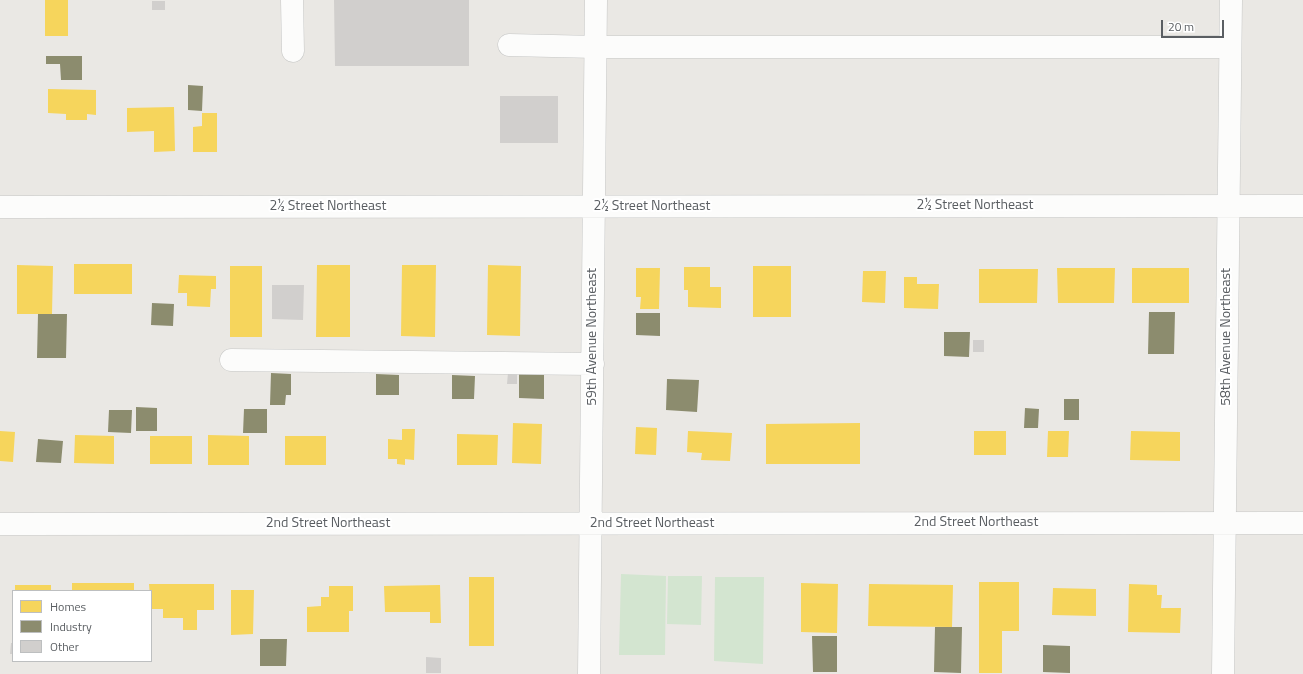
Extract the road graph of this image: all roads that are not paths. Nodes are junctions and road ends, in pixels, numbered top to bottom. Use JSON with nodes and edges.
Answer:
{"nodes":[{"id":1,"x":292,"y":0,"type":"edge"},
{"id":2,"x":596,"y":0,"type":"edge"},
{"id":3,"x":1231,"y":0,"type":"edge"},
{"id":4,"x":509,"y":45,"type":"dead end"},
{"id":5,"x":596,"y":47,"type":"junction"},
{"id":6,"x":1230,"y":47,"type":"junction"},
{"id":7,"x":293,"y":51,"type":"dead end"},
{"id":8,"x":1228,"y":205,"type":"junction"},
{"id":9,"x":1303,"y":206,"type":"edge"},
{"id":10,"x":0,"y":207,"type":"edge"},
{"id":11,"x":594,"y":208,"type":"junction"},
{"id":12,"x":231,"y":360,"type":"dead end"},
{"id":13,"x":593,"y":364,"type":"junction"},
{"id":14,"x":1225,"y":522,"type":"junction"},
{"id":15,"x":1303,"y":523,"type":"edge"},
{"id":16,"x":0,"y":524,"type":"edge"},
{"id":17,"x":592,"y":524,"type":"junction"},
{"id":18,"x":589,"y":674,"type":"edge"},
{"id":19,"x":1223,"y":674,"type":"edge"}],
"edges":[{"from":1,"to":7,"type":"street"},
{"from":2,"to":5,"type":"street","name":"59th Avenue Northeast"},
{"from":3,"to":6,"type":"street","name":"58th Avenue Northeast"},
{"from":4,"to":5,"type":"street"},
{"from":5,"to":6,"type":"street"},
{"from":5,"to":11,"type":"street","name":"59th Avenue Northeast"},
{"from":6,"to":8,"type":"street","name":"58th Avenue Northeast"},
{"from":8,"to":9,"type":"street","name":"2½ Street Northeast"},
{"from":8,"to":11,"type":"street","name":"2½ Street Northeast"},
{"from":8,"to":14,"type":"street","name":"58th Avenue Northeast"},
{"from":10,"to":11,"type":"street","name":"2½ Street Northeast"},
{"from":11,"to":13,"type":"street","name":"59th Avenue Northeast"},
{"from":12,"to":13,"type":"street"},
{"from":13,"to":17,"type":"street","name":"59th Avenue Northeast"},
{"from":14,"to":15,"type":"street","name":"2nd Street Northeast"},
{"from":14,"to":17,"type":"street","name":"2nd Street Northeast"},
{"from":14,"to":19,"type":"street","name":"58th Avenue Northeast"},
{"from":16,"to":17,"type":"street","name":"2nd Street Northeast"},
{"from":17,"to":18,"type":"street","name":"59th Avenue Northeast"}]}
